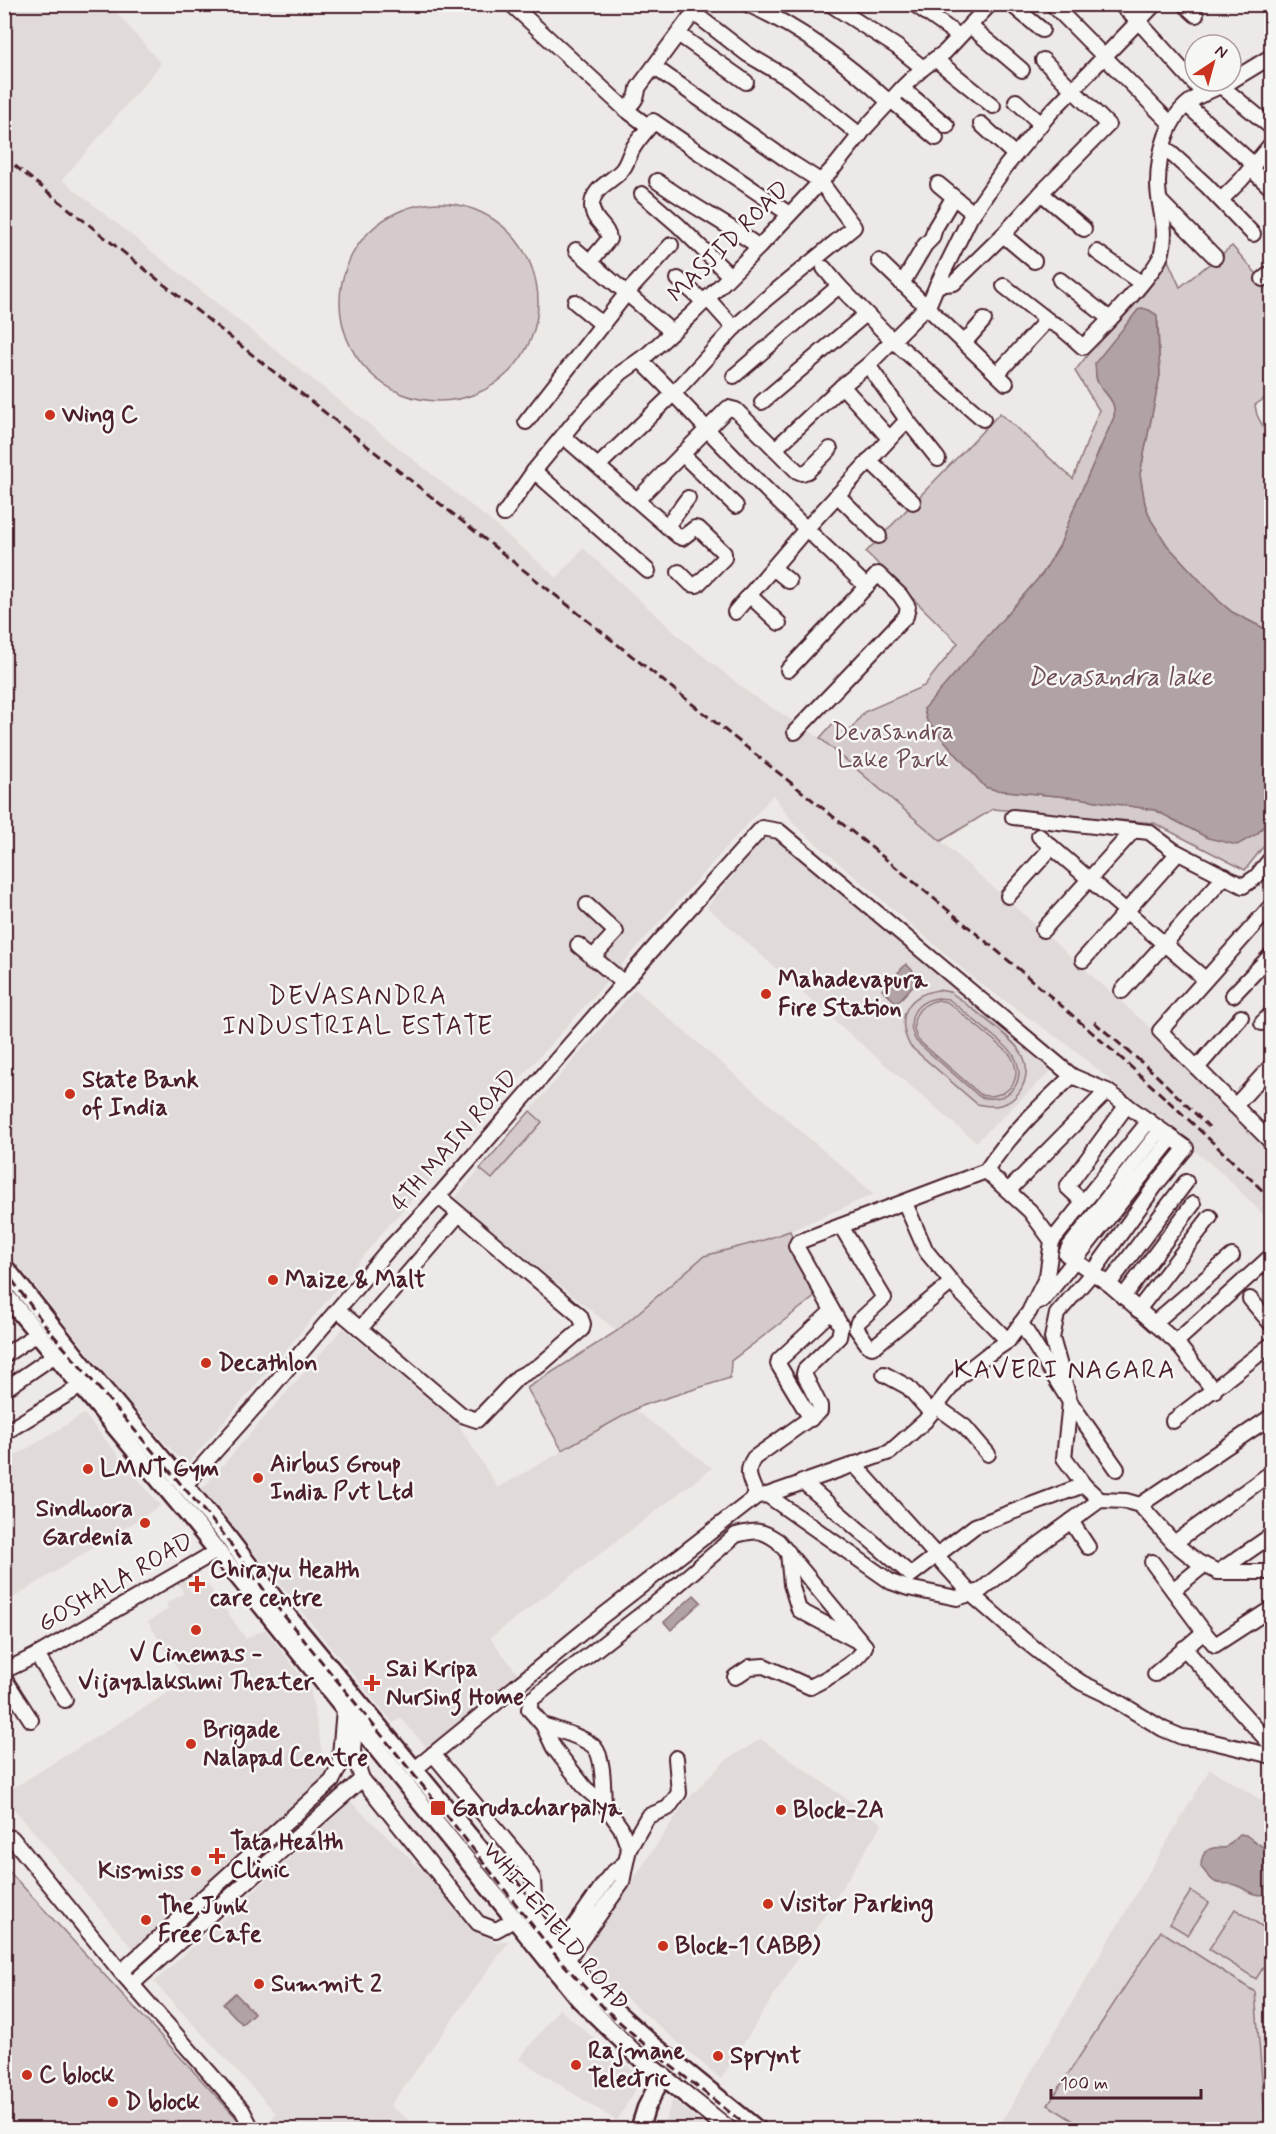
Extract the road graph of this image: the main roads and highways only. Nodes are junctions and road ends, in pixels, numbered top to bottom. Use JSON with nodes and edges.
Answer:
{"nodes":[{"id":1,"x":4,"y":1266,"type":"edge"},
{"id":2,"x":4,"y":1293,"type":"edge"},
{"id":3,"x":613,"y":2021,"type":"junction"},
{"id":4,"x":663,"y":2075,"type":"junction"},
{"id":5,"x":639,"y":2130,"type":"edge"},
{"id":6,"x":730,"y":2130,"type":"edge"},
{"id":7,"x":758,"y":2130,"type":"edge"}],
"edges":[{"from":1,"to":3,"type":"main road","name":"WHITEFIELD ROAD"},
{"from":2,"to":3,"type":"main road","name":"WHITEFIELD ROAD"},
{"from":3,"to":4,"type":"main road","name":"WHITEFIELD ROAD"},
{"from":3,"to":7,"type":"main road","name":"WHITEFIELD ROAD"},
{"from":4,"to":5,"type":"main road"},
{"from":4,"to":6,"type":"main road"}]}
